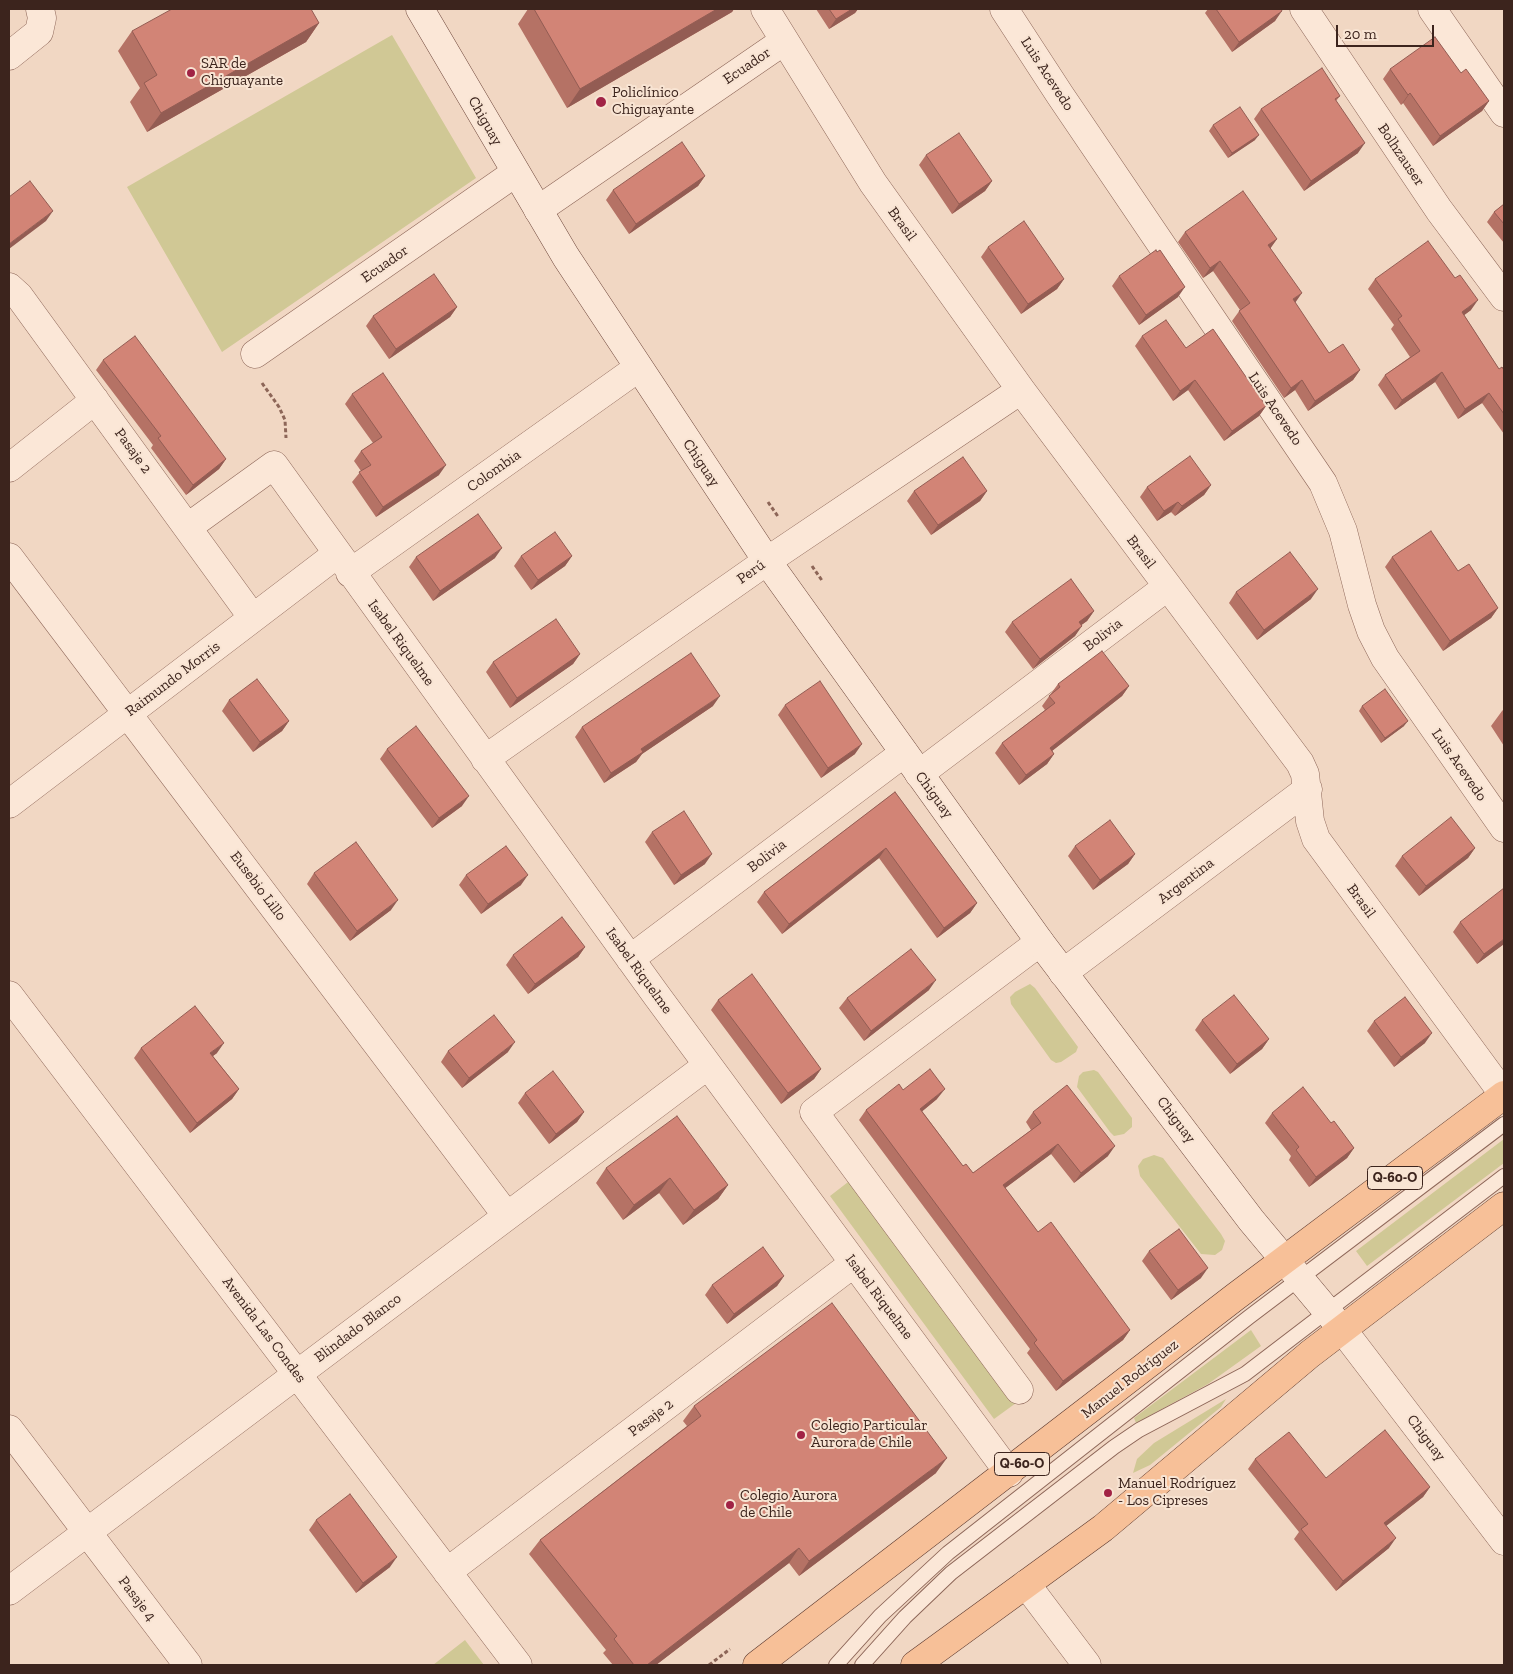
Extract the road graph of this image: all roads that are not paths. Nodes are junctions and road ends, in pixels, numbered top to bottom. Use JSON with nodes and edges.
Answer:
{"nodes":[{"id":1,"x":420,"y":9,"type":"edge"},
{"id":2,"x":765,"y":9,"type":"edge"},
{"id":3,"x":1004,"y":9,"type":"edge"},
{"id":4,"x":1304,"y":9,"type":"edge"},
{"id":5,"x":1432,"y":9,"type":"edge"},
{"id":6,"x":41,"y":17,"type":"edge"},
{"id":7,"x":784,"y":41,"type":"junction"},
{"id":8,"x":9,"y":56,"type":"edge"},
{"id":9,"x":1504,"y":114,"type":"edge"},
{"id":10,"x":515,"y":173,"type":"junction"},
{"id":11,"x":538,"y":210,"type":"junction"},
{"id":12,"x":9,"y":287,"type":"edge"},
{"id":13,"x":1504,"y":297,"type":"edge"},
{"id":14,"x":255,"y":354,"type":"road end"},
{"id":15,"x":638,"y":368,"type":"junction"},
{"id":16,"x":1021,"y":390,"type":"junction"},
{"id":17,"x":95,"y":400,"type":"junction"},
{"id":18,"x":9,"y":468,"type":"edge"},
{"id":19,"x":188,"y":527,"type":"junction"},
{"id":20,"x":9,"y":556,"type":"edge"},
{"id":21,"x":767,"y":561,"type":"junction"},
{"id":22,"x":344,"y":564,"type":"junction"},
{"id":23,"x":1167,"y":587,"type":"junction"},
{"id":24,"x":253,"y":618,"type":"junction"},
{"id":25,"x":128,"y":714,"type":"junction"},
{"id":26,"x":485,"y":759,"type":"junction"},
{"id":27,"x":911,"y":763,"type":"junction"},
{"id":28,"x":1308,"y":789,"type":"junction"},
{"id":29,"x":9,"y":804,"type":"edge"},
{"id":30,"x":1504,"y":828,"type":"edge"},
{"id":31,"x":1040,"y":942,"type":"junction"},
{"id":32,"x":630,"y":959,"type":"junction"},
{"id":33,"x":1063,"y":973,"type":"junction"},
{"id":34,"x":9,"y":995,"type":"edge"},
{"id":35,"x":708,"y":1066,"type":"junction"},
{"id":36,"x":1504,"y":1095,"type":"edge"},
{"id":37,"x":1504,"y":1124,"type":"edge"},
{"id":38,"x":1504,"y":1176,"type":"edge"},
{"id":39,"x":1504,"y":1206,"type":"edge"},
{"id":40,"x":507,"y":1216,"type":"junction"},
{"id":41,"x":854,"y":1263,"type":"junction"},
{"id":42,"x":1292,"y":1270,"type":"junction"},
{"id":43,"x":1334,"y":1320,"type":"junction"},
{"id":44,"x":298,"y":1374,"type":"junction"},
{"id":45,"x":1019,"y":1390,"type":"dead end"},
{"id":46,"x":9,"y":1428,"type":"edge"},
{"id":47,"x":1009,"y":1473,"type":"junction"},
{"id":48,"x":86,"y":1532,"type":"junction"},
{"id":49,"x":1504,"y":1541,"type":"edge"},
{"id":50,"x":447,"y":1572,"type":"junction"},
{"id":51,"x":1026,"y":1584,"type":"junction"},
{"id":52,"x":9,"y":1591,"type":"edge"},
{"id":53,"x":920,"y":1663,"type":"edge"},
{"id":54,"x":188,"y":1665,"type":"edge"},
{"id":55,"x":518,"y":1665,"type":"edge"},
{"id":56,"x":757,"y":1665,"type":"edge"},
{"id":57,"x":836,"y":1665,"type":"edge"},
{"id":58,"x":862,"y":1665,"type":"edge"},
{"id":59,"x":1087,"y":1665,"type":"edge"}],
"edges":[{"from":1,"to":10,"type":"street","name":"Chiguay"},
{"from":2,"to":7,"type":"street","name":"Brasil"},
{"from":3,"to":30,"type":"street","name":"Luis Acevedo"},
{"from":4,"to":13,"type":"street","name":"Bolhzauser"},
{"from":5,"to":9,"type":"street"},
{"from":6,"to":8,"type":"street"},
{"from":7,"to":11,"type":"street","name":"Ecuador"},
{"from":7,"to":16,"type":"street","name":"Brasil"},
{"from":10,"to":11,"type":"street","name":"Chiguay"},
{"from":10,"to":14,"type":"street","name":"Ecuador"},
{"from":11,"to":15,"type":"street","name":"Chiguay"},
{"from":12,"to":17,"type":"street","name":"Pasaje 2"},
{"from":15,"to":21,"type":"street","name":"Chiguay"},
{"from":15,"to":22,"type":"street","name":"Colombia"},
{"from":16,"to":21,"type":"street","name":"Perú"},
{"from":16,"to":23,"type":"street","name":"Brasil"},
{"from":17,"to":18,"type":"street"},
{"from":17,"to":19,"type":"street","name":"Pasaje 2"},
{"from":19,"to":22,"type":"street","name":"Isabel Riquelme"},
{"from":19,"to":24,"type":"street","name":"Pasaje 2"},
{"from":20,"to":25,"type":"street","name":"Eusebio Lillo"},
{"from":21,"to":26,"type":"street","name":"Perú"},
{"from":21,"to":27,"type":"street","name":"Chiguay"},
{"from":22,"to":24,"type":"street","name":"Raimundo Morris"},
{"from":22,"to":26,"type":"street","name":"Isabel Riquelme"},
{"from":23,"to":27,"type":"street","name":"Bolivia"},
{"from":23,"to":28,"type":"street","name":"Brasil"},
{"from":24,"to":25,"type":"street","name":"Raimundo Morris"},
{"from":25,"to":29,"type":"street","name":"Raimundo Morris"},
{"from":25,"to":40,"type":"street","name":"Eusebio Lillo"},
{"from":26,"to":32,"type":"street","name":"Isabel Riquelme"},
{"from":27,"to":31,"type":"street","name":"Chiguay"},
{"from":27,"to":32,"type":"street","name":"Bolivia"},
{"from":28,"to":33,"type":"street","name":"Argentina"},
{"from":28,"to":36,"type":"street","name":"Brasil"},
{"from":31,"to":33,"type":"street","name":"Chiguay"},
{"from":31,"to":45,"type":"street"},
{"from":32,"to":35,"type":"street","name":"Isabel Riquelme"},
{"from":33,"to":42,"type":"street","name":"Chiguay"},
{"from":34,"to":44,"type":"street","name":"Avenida Las Condes"},
{"from":35,"to":40,"type":"street","name":"Blindado Blanco"},
{"from":35,"to":41,"type":"street","name":"Isabel Riquelme"},
{"from":36,"to":42,"type":"main road","name":"Manuel Rodríguez","number":"Q-60-O"},
{"from":37,"to":42,"type":"lane"},
{"from":38,"to":43,"type":"lane"},
{"from":39,"to":43,"type":"main road"},
{"from":40,"to":44,"type":"street","name":"Blindado Blanco"},
{"from":41,"to":47,"type":"street","name":"Isabel Riquelme"},
{"from":41,"to":50,"type":"street","name":"Pasaje 2"},
{"from":42,"to":43,"type":"street","name":"Chiguay"},
{"from":42,"to":47,"type":"main road","name":"Manuel Rodríguez","number":"Q-60-O"},
{"from":42,"to":57,"type":"lane"},
{"from":43,"to":49,"type":"street","name":"Chiguay"},
{"from":43,"to":51,"type":"main road"},
{"from":43,"to":58,"type":"lane"},
{"from":44,"to":48,"type":"street","name":"Blindado Blanco"},
{"from":44,"to":50,"type":"street","name":"Avenida Las Condes"},
{"from":46,"to":48,"type":"street","name":"Pasaje 4"},
{"from":47,"to":56,"type":"main road","name":"Manuel Rodríguez","number":"Q-60-O"},
{"from":48,"to":52,"type":"street","name":"Blindado Blanco"},
{"from":48,"to":54,"type":"street","name":"Pasaje 4"},
{"from":50,"to":55,"type":"street","name":"Avenida Las Condes"},
{"from":51,"to":53,"type":"main road"},
{"from":51,"to":59,"type":"street"}]}
